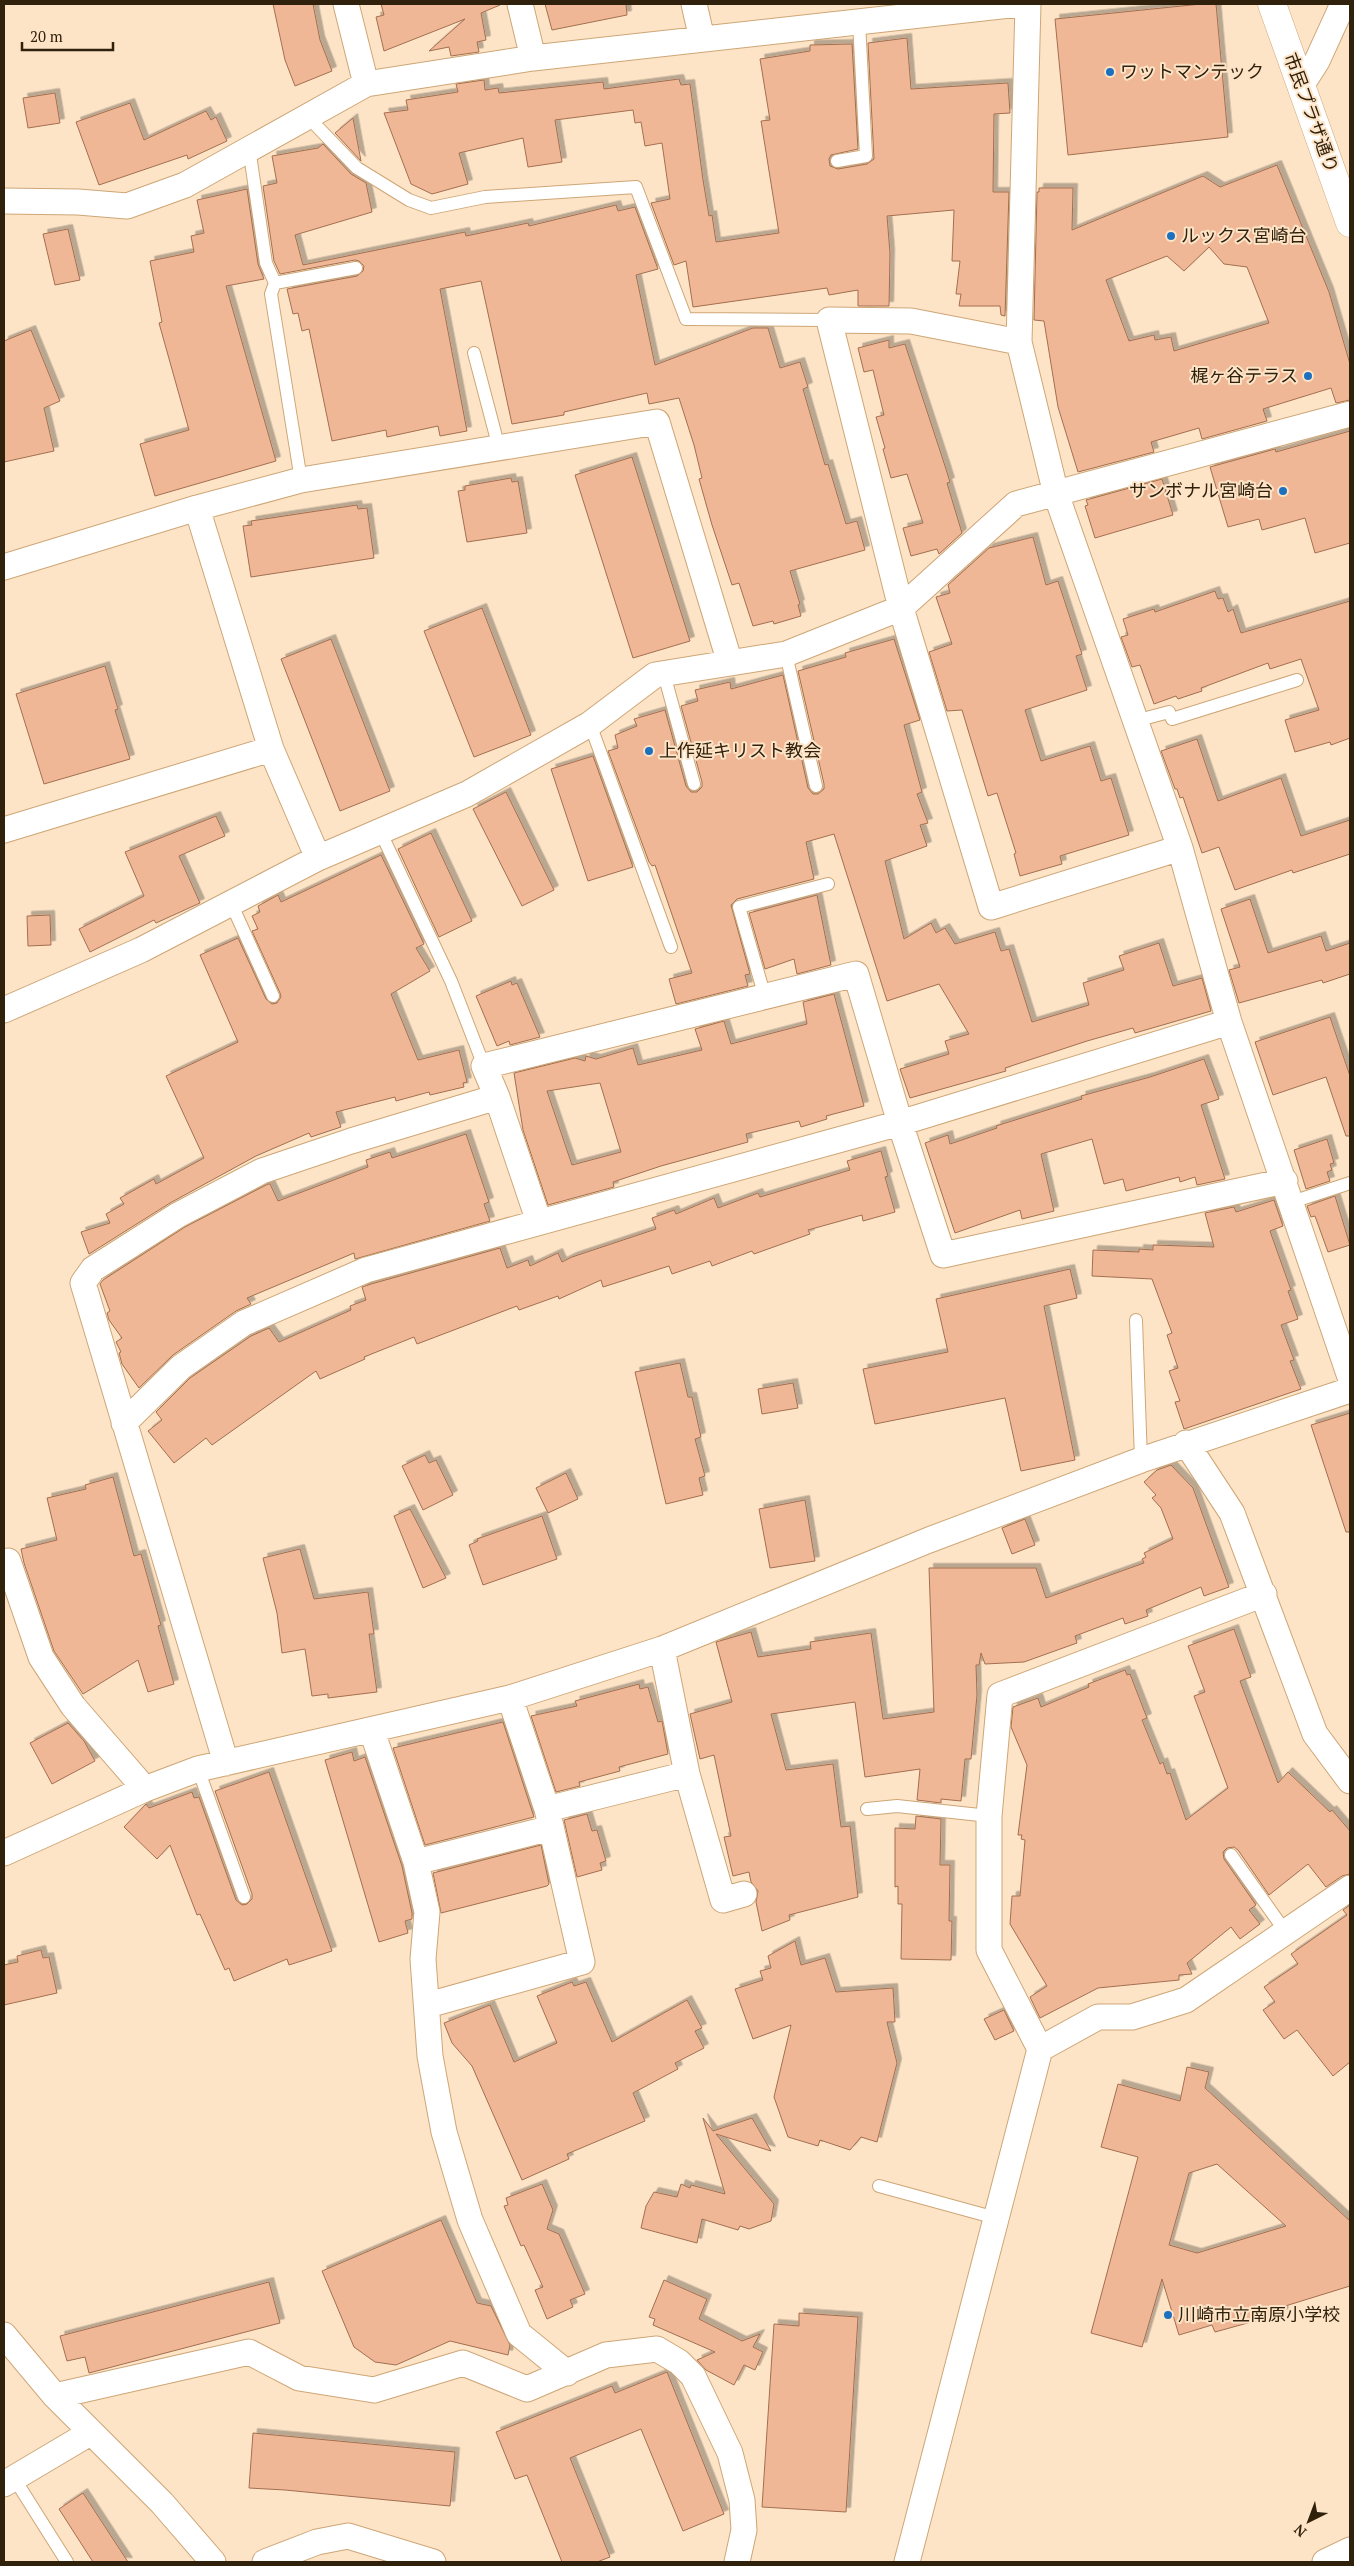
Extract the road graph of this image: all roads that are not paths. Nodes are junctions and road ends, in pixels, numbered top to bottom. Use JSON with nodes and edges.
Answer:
{"nodes":[{"id":1,"x":346,"y":4,"type":"edge"},
{"id":2,"x":520,"y":4,"type":"edge"},
{"id":3,"x":694,"y":4,"type":"edge"},
{"id":4,"x":1019,"y":4,"type":"edge"},
{"id":5,"x":1028,"y":4,"type":"edge"},
{"id":6,"x":1272,"y":4,"type":"edge"},
{"id":7,"x":1343,"y":4,"type":"edge"},
{"id":8,"x":893,"y":11,"type":"edge"},
{"id":9,"x":859,"y":22,"type":"junction"},
{"id":10,"x":702,"y":39,"type":"junction"},
{"id":11,"x":533,"y":58,"type":"junction"},
{"id":12,"x":366,"y":84,"type":"junction"},
{"id":13,"x":1302,"y":86,"type":"junction"},
{"id":14,"x":307,"y":116,"type":"junction"},
{"id":15,"x":249,"y":148,"type":"junction"},
{"id":16,"x":837,"y":160,"type":"dead end"},
{"id":17,"x":4,"y":201,"type":"edge"},
{"id":18,"x":1350,"y":223,"type":"edge"},
{"id":19,"x":356,"y":268,"type":"dead end"},
{"id":20,"x":275,"y":283,"type":"junction"},
{"id":21,"x":829,"y":320,"type":"junction"},
{"id":22,"x":1019,"y":342,"type":"junction"},
{"id":23,"x":474,"y":353,"type":"dead end"},
{"id":24,"x":1350,"y":414,"type":"edge"},
{"id":25,"x":499,"y":448,"type":"junction"},
{"id":26,"x":301,"y":480,"type":"junction"},
{"id":27,"x":1056,"y":494,"type":"junction"},
{"id":28,"x":197,"y":508,"type":"junction"},
{"id":29,"x":4,"y":567,"type":"edge"},
{"id":30,"x":900,"y":608,"type":"junction"},
{"id":31,"x":786,"y":654,"type":"junction"},
{"id":32,"x":730,"y":663,"type":"junction"},
{"id":33,"x":664,"y":674,"type":"junction"},
{"id":34,"x":1297,"y":680,"type":"dead end"},
{"id":35,"x":1135,"y":721,"type":"junction"},
{"id":36,"x":590,"y":724,"type":"junction"},
{"id":37,"x":271,"y":749,"type":"junction"},
{"id":38,"x":694,"y":784,"type":"dead end"},
{"id":39,"x":816,"y":786,"type":"dead end"},
{"id":40,"x":4,"y":830,"type":"edge"},
{"id":41,"x":380,"y":831,"type":"junction"},
{"id":42,"x":1180,"y":848,"type":"junction"},
{"id":43,"x":318,"y":858,"type":"junction"},
{"id":44,"x":828,"y":884,"type":"dead end"},
{"id":45,"x":231,"y":903,"type":"junction"},
{"id":46,"x":672,"y":947,"type":"dead end"},
{"id":47,"x":273,"y":996,"type":"dead end"},
{"id":48,"x":765,"y":996,"type":"junction"},
{"id":49,"x":4,"y":1010,"type":"edge"},
{"id":50,"x":1229,"y":1022,"type":"junction"},
{"id":51,"x":484,"y":1066,"type":"junction"},
{"id":52,"x":497,"y":1097,"type":"junction"},
{"id":53,"x":900,"y":1123,"type":"junction"},
{"id":54,"x":1350,"y":1183,"type":"edge"},
{"id":55,"x":1288,"y":1191,"type":"junction"},
{"id":56,"x":539,"y":1222,"type":"junction"},
{"id":57,"x":1136,"y":1320,"type":"dead end"},
{"id":58,"x":1350,"y":1377,"type":"edge"},
{"id":59,"x":1350,"y":1390,"type":"edge"},
{"id":60,"x":124,"y":1423,"type":"junction"},
{"id":61,"x":1186,"y":1443,"type":"junction"},
{"id":62,"x":1142,"y":1460,"type":"junction"},
{"id":63,"x":8,"y":1561,"type":"dead end"},
{"id":64,"x":1264,"y":1594,"type":"junction"},
{"id":65,"x":662,"y":1649,"type":"junction"},
{"id":66,"x":510,"y":1698,"type":"junction"},
{"id":67,"x":372,"y":1731,"type":"junction"},
{"id":68,"x":226,"y":1763,"type":"junction"},
{"id":69,"x":198,"y":1769,"type":"junction"},
{"id":70,"x":687,"y":1774,"type":"junction"},
{"id":71,"x":1350,"y":1781,"type":"edge"},
{"id":72,"x":145,"y":1789,"type":"junction"},
{"id":73,"x":867,"y":1809,"type":"dead end"},
{"id":74,"x":989,"y":1816,"type":"junction"},
{"id":75,"x":549,"y":1819,"type":"junction"},
{"id":76,"x":4,"y":1853,"type":"edge"},
{"id":77,"x":1232,"y":1855,"type":"dead end"},
{"id":78,"x":416,"y":1862,"type":"junction"},
{"id":79,"x":1350,"y":1888,"type":"edge"},
{"id":80,"x":744,"y":1894,"type":"dead end"},
{"id":81,"x":244,"y":1896,"type":"dead end"},
{"id":82,"x":1285,"y":1931,"type":"junction"},
{"id":83,"x":428,"y":2005,"type":"junction"},
{"id":84,"x":1040,"y":2049,"type":"junction"},
{"id":85,"x":879,"y":2186,"type":"dead end"},
{"id":86,"x":996,"y":2218,"type":"junction"},
{"id":87,"x":4,"y":2335,"type":"edge"},
{"id":88,"x":567,"y":2373,"type":"junction"},
{"id":89,"x":54,"y":2396,"type":"junction"},
{"id":90,"x":90,"y":2433,"type":"junction"},
{"id":91,"x":9,"y":2481,"type":"edge"},
{"id":92,"x":1350,"y":2550,"type":"edge"},
{"id":93,"x":396,"y":2555,"type":"edge"},
{"id":94,"x":67,"y":2562,"type":"edge"},
{"id":95,"x":213,"y":2562,"type":"edge"},
{"id":96,"x":265,"y":2562,"type":"edge"},
{"id":97,"x":433,"y":2562,"type":"edge"},
{"id":98,"x":737,"y":2562,"type":"edge"},
{"id":99,"x":907,"y":2562,"type":"edge"},
{"id":100,"x":1325,"y":2562,"type":"edge"}],
"edges":[{"from":1,"to":12,"type":"street"},
{"from":2,"to":11,"type":"street"},
{"from":3,"to":10,"type":"street"},
{"from":4,"to":8,"type":"street"},
{"from":5,"to":22,"type":"street"},
{"from":6,"to":13,"type":"street","name":"市民プラザ通り"},
{"from":7,"to":13,"type":"street"},
{"from":8,"to":9,"type":"street"},
{"from":9,"to":10,"type":"street"},
{"from":9,"to":16,"type":"lane"},
{"from":10,"to":11,"type":"street"},
{"from":11,"to":12,"type":"street"},
{"from":12,"to":14,"type":"street"},
{"from":13,"to":18,"type":"street","name":"市民プラザ通り"},
{"from":14,"to":15,"type":"street"},
{"from":14,"to":21,"type":"lane"},
{"from":15,"to":17,"type":"street"},
{"from":15,"to":20,"type":"lane"},
{"from":19,"to":20,"type":"lane"},
{"from":20,"to":26,"type":"lane"},
{"from":21,"to":22,"type":"street"},
{"from":21,"to":30,"type":"street"},
{"from":22,"to":27,"type":"street"},
{"from":23,"to":25,"type":"lane"},
{"from":24,"to":27,"type":"street"},
{"from":25,"to":26,"type":"street"},
{"from":25,"to":32,"type":"street"},
{"from":26,"to":28,"type":"street"},
{"from":27,"to":30,"type":"street"},
{"from":27,"to":35,"type":"street"},
{"from":28,"to":29,"type":"street"},
{"from":28,"to":37,"type":"street"},
{"from":30,"to":31,"type":"street"},
{"from":30,"to":42,"type":"street"},
{"from":31,"to":32,"type":"street"},
{"from":31,"to":39,"type":"lane"},
{"from":32,"to":33,"type":"street"},
{"from":33,"to":36,"type":"street"},
{"from":33,"to":38,"type":"lane"},
{"from":34,"to":35,"type":"lane"},
{"from":35,"to":42,"type":"street"},
{"from":36,"to":41,"type":"street"},
{"from":36,"to":46,"type":"lane"},
{"from":37,"to":40,"type":"street"},
{"from":37,"to":43,"type":"street"},
{"from":41,"to":43,"type":"street"},
{"from":41,"to":51,"type":"lane"},
{"from":42,"to":50,"type":"street"},
{"from":43,"to":45,"type":"street"},
{"from":44,"to":48,"type":"lane"},
{"from":45,"to":47,"type":"lane"},
{"from":45,"to":49,"type":"street"},
{"from":48,"to":51,"type":"street"},
{"from":48,"to":53,"type":"street"},
{"from":50,"to":53,"type":"street"},
{"from":50,"to":55,"type":"street"},
{"from":51,"to":52,"type":"street"},
{"from":52,"to":56,"type":"street"},
{"from":52,"to":60,"type":"street"},
{"from":53,"to":55,"type":"street"},
{"from":53,"to":56,"type":"street"},
{"from":54,"to":55,"type":"lane"},
{"from":55,"to":58,"type":"street"},
{"from":56,"to":60,"type":"street"},
{"from":57,"to":62,"type":"lane"},
{"from":59,"to":61,"type":"street"},
{"from":60,"to":68,"type":"street"},
{"from":61,"to":62,"type":"street"},
{"from":61,"to":64,"type":"street"},
{"from":62,"to":65,"type":"street"},
{"from":63,"to":72,"type":"street"},
{"from":64,"to":71,"type":"street"},
{"from":64,"to":74,"type":"street"},
{"from":65,"to":66,"type":"street"},
{"from":65,"to":70,"type":"street"},
{"from":66,"to":67,"type":"street"},
{"from":66,"to":75,"type":"street"},
{"from":67,"to":68,"type":"street"},
{"from":67,"to":78,"type":"street"},
{"from":68,"to":69,"type":"street"},
{"from":69,"to":72,"type":"street"},
{"from":69,"to":81,"type":"lane"},
{"from":70,"to":75,"type":"street"},
{"from":70,"to":80,"type":"street"},
{"from":72,"to":76,"type":"street"},
{"from":73,"to":74,"type":"lane"},
{"from":74,"to":84,"type":"street"},
{"from":75,"to":78,"type":"street"},
{"from":75,"to":83,"type":"street"},
{"from":77,"to":82,"type":"lane"},
{"from":78,"to":83,"type":"street"},
{"from":79,"to":82,"type":"street"},
{"from":82,"to":84,"type":"street"},
{"from":83,"to":88,"type":"street"},
{"from":84,"to":86,"type":"street"},
{"from":85,"to":86,"type":"lane"},
{"from":86,"to":99,"type":"street"},
{"from":87,"to":89,"type":"street"},
{"from":88,"to":89,"type":"street"},
{"from":88,"to":98,"type":"street"},
{"from":89,"to":90,"type":"street"},
{"from":90,"to":91,"type":"street"},
{"from":90,"to":95,"type":"street"},
{"from":91,"to":94,"type":"lane"},
{"from":92,"to":100,"type":"street"},
{"from":93,"to":96,"type":"street"},
{"from":93,"to":97,"type":"street"}]}
